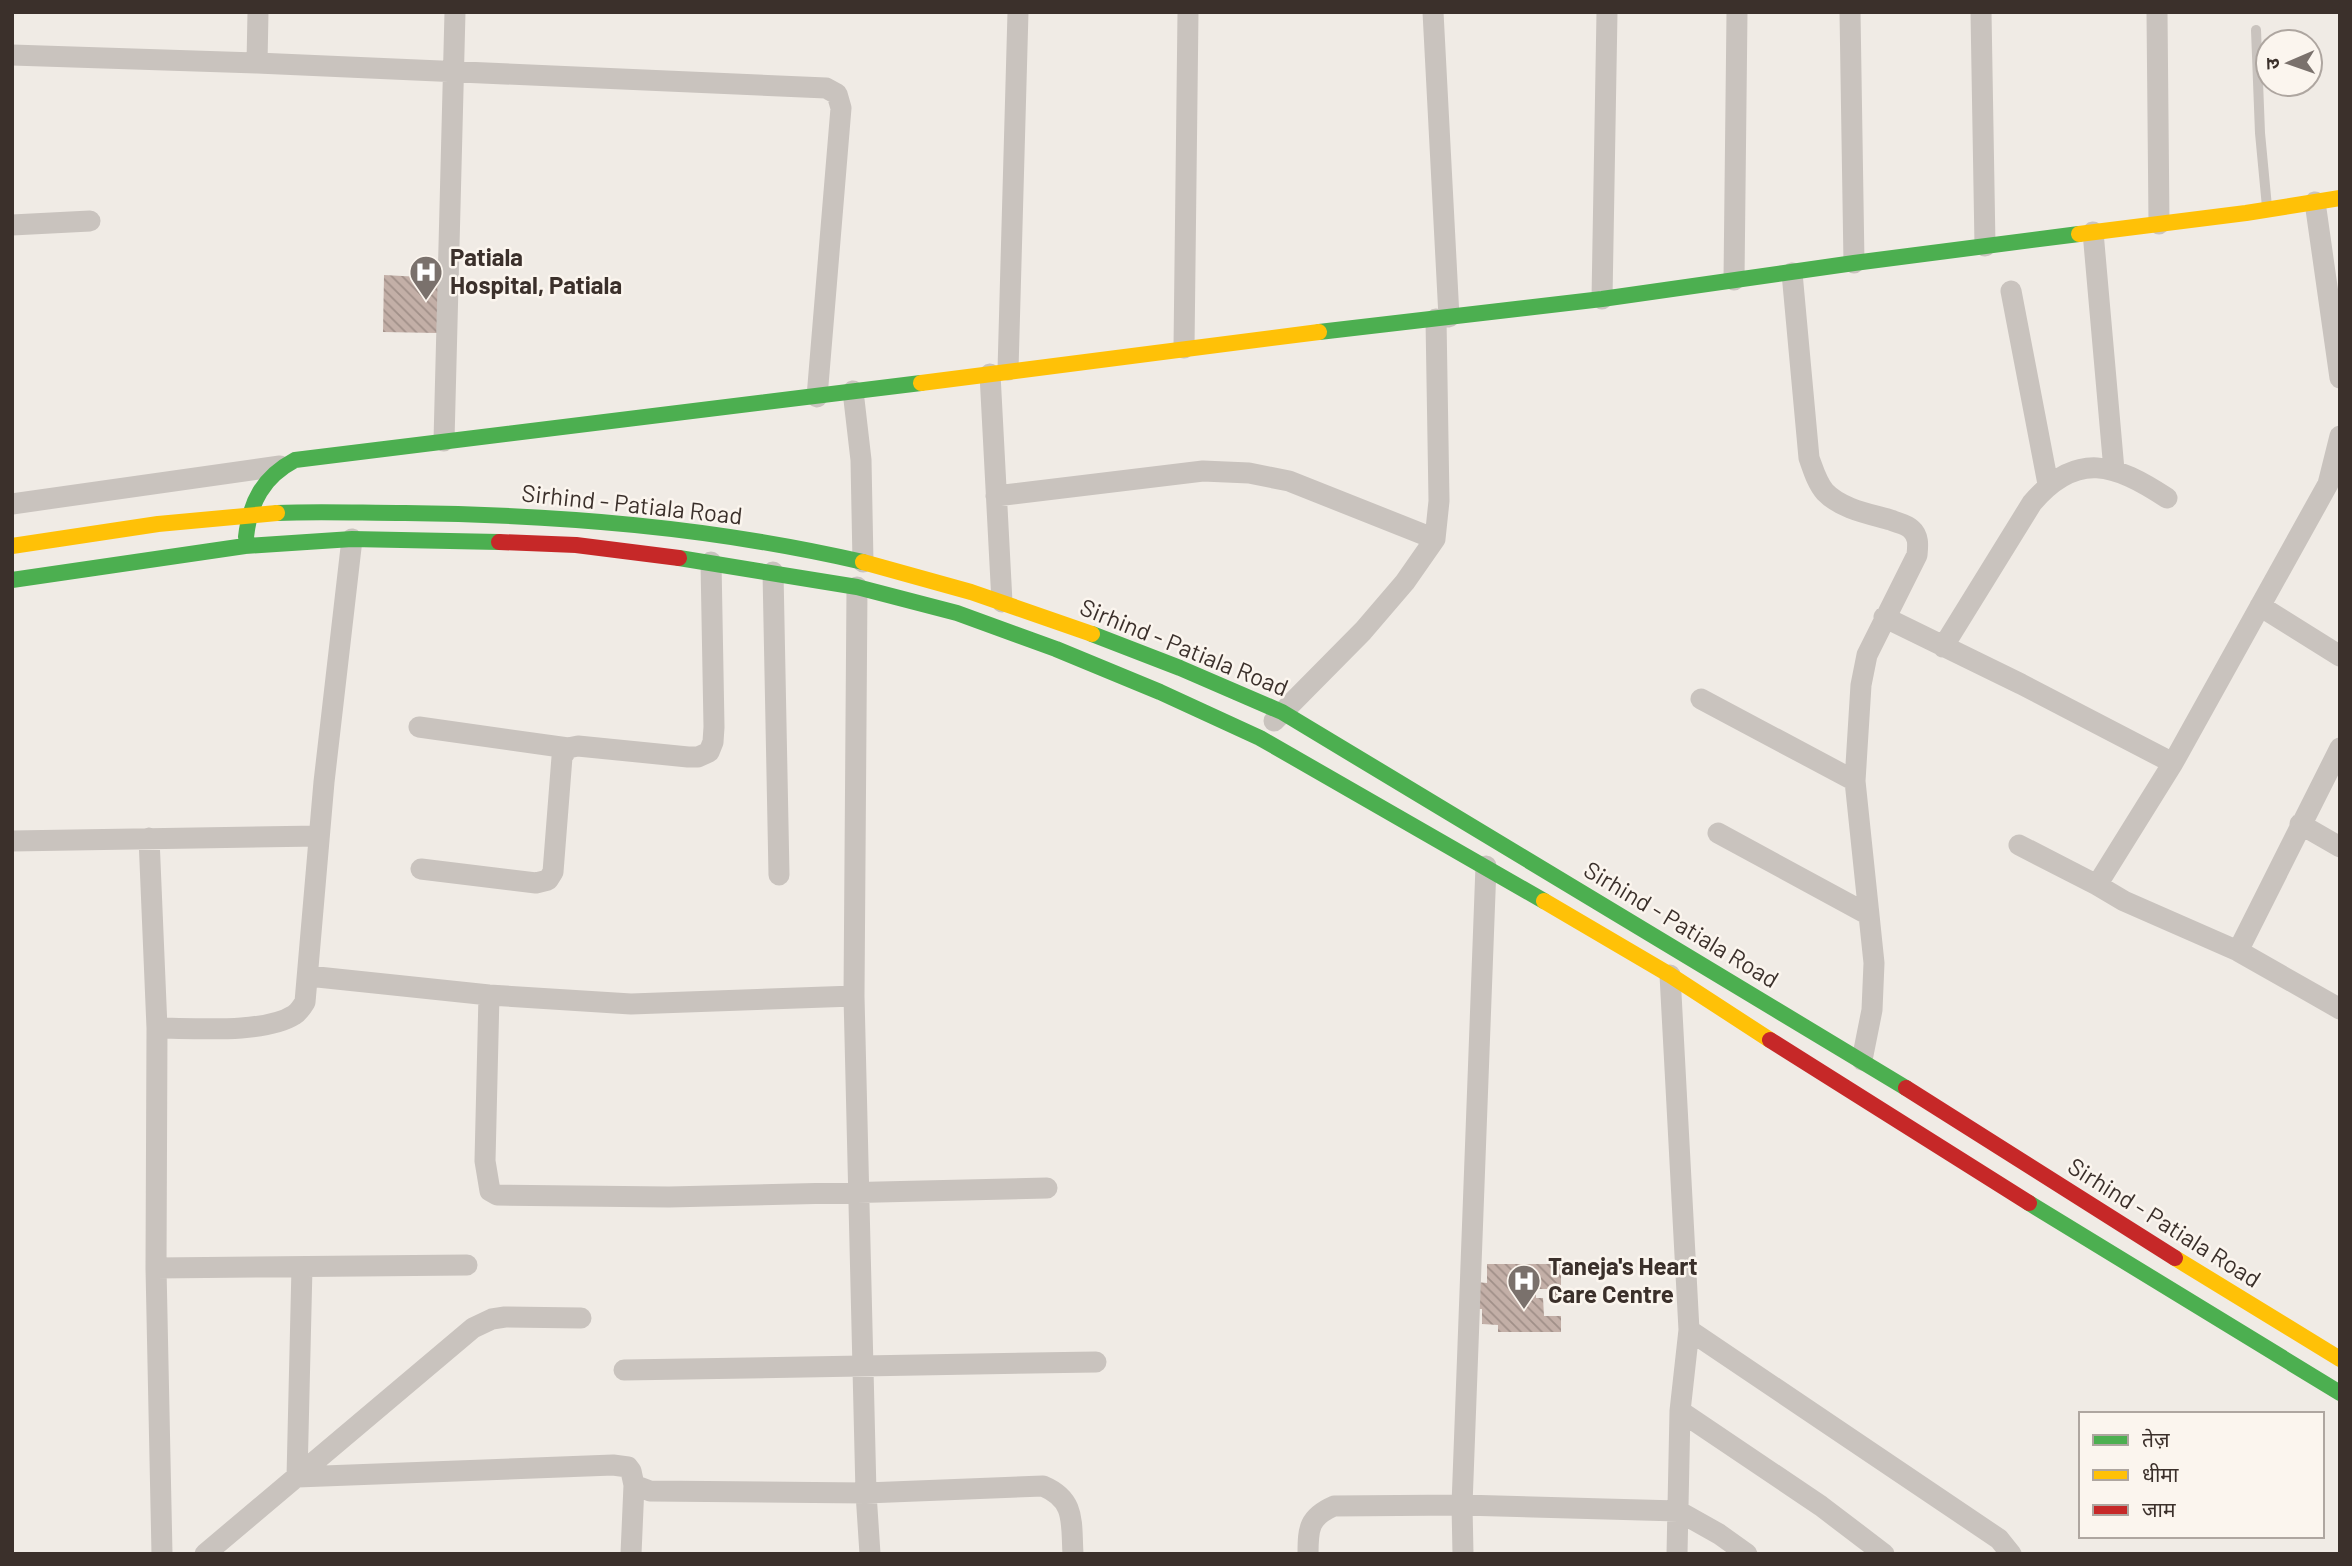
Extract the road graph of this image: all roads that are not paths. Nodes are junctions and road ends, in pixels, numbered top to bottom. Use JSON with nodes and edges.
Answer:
{"nodes":[{"id":1,"x":258,"y":12,"type":"edge"},
{"id":2,"x":455,"y":12,"type":"edge"},
{"id":3,"x":1018,"y":12,"type":"edge"},
{"id":4,"x":1188,"y":12,"type":"edge"},
{"id":5,"x":1433,"y":12,"type":"edge"},
{"id":6,"x":1606,"y":12,"type":"edge"},
{"id":7,"x":1737,"y":12,"type":"edge"},
{"id":8,"x":1850,"y":12,"type":"edge"},
{"id":9,"x":1981,"y":12,"type":"edge"},
{"id":10,"x":2157,"y":12,"type":"edge"},
{"id":11,"x":12,"y":55,"type":"edge"},
{"id":12,"x":257,"y":63,"type":"junction"},
{"id":13,"x":454,"y":72,"type":"junction"},
{"id":14,"x":2258,"y":98,"type":"edge"},
{"id":15,"x":2340,"y":198,"type":"edge"},
{"id":16,"x":2315,"y":202,"type":"junction"},
{"id":17,"x":2267,"y":210,"type":"junction"},
{"id":18,"x":90,"y":221,"type":"dead end"},
{"id":19,"x":2159,"y":224,"type":"junction"},
{"id":20,"x":12,"y":225,"type":"edge"},
{"id":21,"x":2093,"y":232,"type":"junction"},
{"id":22,"x":1985,"y":246,"type":"junction"},
{"id":23,"x":1854,"y":263,"type":"junction"},
{"id":24,"x":1792,"y":274,"type":"junction"},
{"id":25,"x":1734,"y":281,"type":"junction"},
{"id":26,"x":2011,"y":291,"type":"dead end"},
{"id":27,"x":1602,"y":299,"type":"junction"},
{"id":28,"x":1443,"y":318,"type":"junction"},
{"id":29,"x":1184,"y":348,"type":"junction"},
{"id":30,"x":999,"y":372,"type":"junction"},
{"id":31,"x":2340,"y":378,"type":"edge"},
{"id":32,"x":853,"y":391,"type":"junction"},
{"id":33,"x":817,"y":397,"type":"junction"},
{"id":34,"x":2340,"y":436,"type":"edge"},
{"id":35,"x":444,"y":441,"type":"junction"},
{"id":36,"x":280,"y":467,"type":"junction"},
{"id":37,"x":2114,"y":470,"type":"junction"},
{"id":38,"x":2048,"y":484,"type":"junction"},
{"id":39,"x":2334,"y":488,"type":"edge"},
{"id":40,"x":996,"y":496,"type":"junction"},
{"id":41,"x":2167,"y":498,"type":"dead end"},
{"id":42,"x":12,"y":504,"type":"edge"},
{"id":43,"x":248,"y":514,"type":"junction"},
{"id":44,"x":352,"y":539,"type":"junction"},
{"id":45,"x":1435,"y":539,"type":"junction"},
{"id":46,"x":12,"y":546,"type":"edge"},
{"id":47,"x":245,"y":546,"type":"junction"},
{"id":48,"x":711,"y":562,"type":"junction"},
{"id":49,"x":863,"y":562,"type":"junction"},
{"id":50,"x":773,"y":572,"type":"junction"},
{"id":51,"x":12,"y":580,"type":"edge"},
{"id":52,"x":857,"y":587,"type":"junction"},
{"id":53,"x":1002,"y":602,"type":"junction"},
{"id":54,"x":2260,"y":606,"type":"junction"},
{"id":55,"x":1884,"y":618,"type":"junction"},
{"id":56,"x":1943,"y":647,"type":"junction"},
{"id":57,"x":2340,"y":656,"type":"edge"},
{"id":58,"x":1701,"y":699,"type":"dead end"},
{"id":59,"x":1282,"y":712,"type":"junction"},
{"id":60,"x":419,"y":727,"type":"dead end"},
{"id":61,"x":1260,"y":738,"type":"junction"},
{"id":62,"x":568,"y":748,"type":"junction"},
{"id":63,"x":2340,"y":748,"type":"edge"},
{"id":64,"x":2173,"y":763,"type":"junction"},
{"id":65,"x":1855,"y":781,"type":"junction"},
{"id":66,"x":2300,"y":824,"type":"junction"},
{"id":67,"x":1718,"y":833,"type":"dead end"},
{"id":68,"x":319,"y":836,"type":"junction"},
{"id":69,"x":149,"y":838,"type":"junction"},
{"id":70,"x":12,"y":841,"type":"edge"},
{"id":71,"x":2019,"y":845,"type":"dead end"},
{"id":72,"x":2340,"y":847,"type":"edge"},
{"id":73,"x":1486,"y":866,"type":"junction"},
{"id":74,"x":421,"y":869,"type":"dead end"},
{"id":75,"x":779,"y":875,"type":"dead end"},
{"id":76,"x":2097,"y":885,"type":"junction"},
{"id":77,"x":1869,"y":915,"type":"junction"},
{"id":78,"x":2238,"y":951,"type":"junction"},
{"id":79,"x":1670,"y":975,"type":"junction"},
{"id":80,"x":308,"y":976,"type":"junction"},
{"id":81,"x":489,"y":995,"type":"junction"},
{"id":82,"x":854,"y":996,"type":"junction"},
{"id":83,"x":2340,"y":1009,"type":"edge"},
{"id":84,"x":157,"y":1028,"type":"junction"},
{"id":85,"x":1862,"y":1060,"type":"junction"},
{"id":86,"x":1047,"y":1188,"type":"dead end"},
{"id":87,"x":858,"y":1194,"type":"junction"},
{"id":88,"x":467,"y":1265,"type":"dead end"},
{"id":89,"x":302,"y":1266,"type":"junction"},
{"id":90,"x":156,"y":1268,"type":"junction"},
{"id":91,"x":581,"y":1318,"type":"dead end"},
{"id":92,"x":1689,"y":1330,"type":"junction"},
{"id":93,"x":2340,"y":1359,"type":"edge"},
{"id":94,"x":1096,"y":1362,"type":"dead end"},
{"id":95,"x":862,"y":1365,"type":"junction"},
{"id":96,"x":624,"y":1370,"type":"dead end"},
{"id":97,"x":2340,"y":1393,"type":"edge"},
{"id":98,"x":1680,"y":1411,"type":"junction"},
{"id":99,"x":297,"y":1477,"type":"junction"},
{"id":100,"x":634,"y":1485,"type":"junction"},
{"id":101,"x":866,"y":1493,"type":"junction"},
{"id":102,"x":1462,"y":1505,"type":"junction"},
{"id":103,"x":1678,"y":1511,"type":"junction"},
{"id":104,"x":162,"y":1554,"type":"edge"},
{"id":105,"x":205,"y":1554,"type":"edge"},
{"id":106,"x":631,"y":1554,"type":"edge"},
{"id":107,"x":870,"y":1554,"type":"edge"},
{"id":108,"x":1073,"y":1554,"type":"edge"},
{"id":109,"x":1308,"y":1554,"type":"edge"},
{"id":110,"x":1463,"y":1554,"type":"edge"},
{"id":111,"x":1677,"y":1554,"type":"edge"},
{"id":112,"x":1747,"y":1554,"type":"edge"},
{"id":113,"x":1884,"y":1554,"type":"edge"},
{"id":114,"x":2011,"y":1554,"type":"edge"}],
"edges":[{"from":1,"to":12,"type":"street"},
{"from":2,"to":13,"type":"street"},
{"from":3,"to":30,"type":"street"},
{"from":4,"to":29,"type":"street"},
{"from":5,"to":28,"type":"street"},
{"from":6,"to":27,"type":"street"},
{"from":7,"to":25,"type":"street"},
{"from":8,"to":23,"type":"street"},
{"from":9,"to":22,"type":"street"},
{"from":10,"to":19,"type":"street"},
{"from":11,"to":12,"type":"street"},
{"from":12,"to":13,"type":"street"},
{"from":13,"to":33,"type":"street"},
{"from":13,"to":35,"type":"street"},
{"from":14,"to":17,"type":"lane"},
{"from":15,"to":16,"type":"main road"},
{"from":16,"to":17,"type":"main road"},
{"from":16,"to":31,"type":"street"},
{"from":17,"to":19,"type":"main road"},
{"from":18,"to":20,"type":"street"},
{"from":19,"to":21,"type":"main road"},
{"from":21,"to":22,"type":"main road"},
{"from":21,"to":37,"type":"street"},
{"from":22,"to":23,"type":"main road"},
{"from":23,"to":24,"type":"main road"},
{"from":24,"to":25,"type":"main road"},
{"from":24,"to":55,"type":"street"},
{"from":25,"to":27,"type":"main road"},
{"from":26,"to":38,"type":"street"},
{"from":27,"to":28,"type":"main road"},
{"from":28,"to":29,"type":"main road"},
{"from":28,"to":45,"type":"street"},
{"from":29,"to":30,"type":"main road"},
{"from":30,"to":32,"type":"main road"},
{"from":30,"to":40,"type":"street"},
{"from":32,"to":33,"type":"main road"},
{"from":32,"to":49,"type":"street"},
{"from":33,"to":35,"type":"main road"},
{"from":34,"to":39,"type":"street"},
{"from":35,"to":36,"type":"main road"},
{"from":36,"to":42,"type":"street"},
{"from":36,"to":43,"type":"main road"},
{"from":37,"to":38,"type":"street"},
{"from":37,"to":41,"type":"street"},
{"from":38,"to":56,"type":"street"},
{"from":39,"to":54,"type":"street"},
{"from":40,"to":45,"type":"street"},
{"from":40,"to":53,"type":"street"},
{"from":43,"to":46,"type":"main road","name":"Sirhind - Patiala Road"},
{"from":43,"to":47,"type":"main road"},
{"from":43,"to":49,"type":"main road","name":"Sirhind - Patiala Road"},
{"from":44,"to":47,"type":"main road"},
{"from":44,"to":48,"type":"main road"},
{"from":44,"to":68,"type":"street"},
{"from":45,"to":59,"type":"street"},
{"from":47,"to":51,"type":"main road"},
{"from":48,"to":50,"type":"main road"},
{"from":48,"to":62,"type":"street"},
{"from":49,"to":53,"type":"main road","name":"Sirhind - Patiala Road"},
{"from":50,"to":52,"type":"main road"},
{"from":50,"to":75,"type":"street"},
{"from":52,"to":61,"type":"main road"},
{"from":52,"to":82,"type":"street"},
{"from":53,"to":59,"type":"main road","name":"Sirhind - Patiala Road"},
{"from":54,"to":57,"type":"street"},
{"from":54,"to":64,"type":"street"},
{"from":55,"to":56,"type":"street"},
{"from":55,"to":65,"type":"street"},
{"from":56,"to":64,"type":"street"},
{"from":58,"to":65,"type":"street"},
{"from":59,"to":61,"type":"street"},
{"from":59,"to":85,"type":"main road","name":"Sirhind - Patiala Road"},
{"from":60,"to":62,"type":"street"},
{"from":61,"to":73,"type":"main road"},
{"from":62,"to":74,"type":"street"},
{"from":63,"to":66,"type":"street"},
{"from":64,"to":76,"type":"street"},
{"from":65,"to":77,"type":"street"},
{"from":66,"to":72,"type":"street"},
{"from":66,"to":78,"type":"street"},
{"from":67,"to":77,"type":"street"},
{"from":68,"to":69,"type":"street"},
{"from":68,"to":80,"type":"street"},
{"from":69,"to":70,"type":"street"},
{"from":69,"to":84,"type":"street"},
{"from":71,"to":76,"type":"street"},
{"from":73,"to":79,"type":"main road"},
{"from":73,"to":102,"type":"street"},
{"from":76,"to":78,"type":"street"},
{"from":77,"to":85,"type":"street"},
{"from":78,"to":83,"type":"street"},
{"from":79,"to":92,"type":"street"},
{"from":79,"to":97,"type":"main road"},
{"from":80,"to":81,"type":"street"},
{"from":80,"to":84,"type":"street"},
{"from":81,"to":82,"type":"street"},
{"from":81,"to":87,"type":"street"},
{"from":82,"to":87,"type":"street"},
{"from":84,"to":90,"type":"street"},
{"from":85,"to":93,"type":"main road","name":"Sirhind - Patiala Road"},
{"from":86,"to":87,"type":"street"},
{"from":87,"to":95,"type":"street"},
{"from":88,"to":89,"type":"street"},
{"from":89,"to":90,"type":"street"},
{"from":89,"to":99,"type":"street"},
{"from":90,"to":104,"type":"street"},
{"from":91,"to":99,"type":"street"},
{"from":92,"to":98,"type":"street"},
{"from":92,"to":114,"type":"street"},
{"from":94,"to":95,"type":"street"},
{"from":95,"to":96,"type":"street"},
{"from":95,"to":101,"type":"street"},
{"from":98,"to":103,"type":"street"},
{"from":98,"to":113,"type":"street"},
{"from":99,"to":100,"type":"street"},
{"from":99,"to":105,"type":"street"},
{"from":100,"to":101,"type":"street"},
{"from":100,"to":106,"type":"street"},
{"from":101,"to":107,"type":"street"},
{"from":101,"to":108,"type":"street"},
{"from":102,"to":103,"type":"street"},
{"from":102,"to":109,"type":"street"},
{"from":102,"to":110,"type":"street"},
{"from":103,"to":111,"type":"street"},
{"from":103,"to":112,"type":"street"}]}
